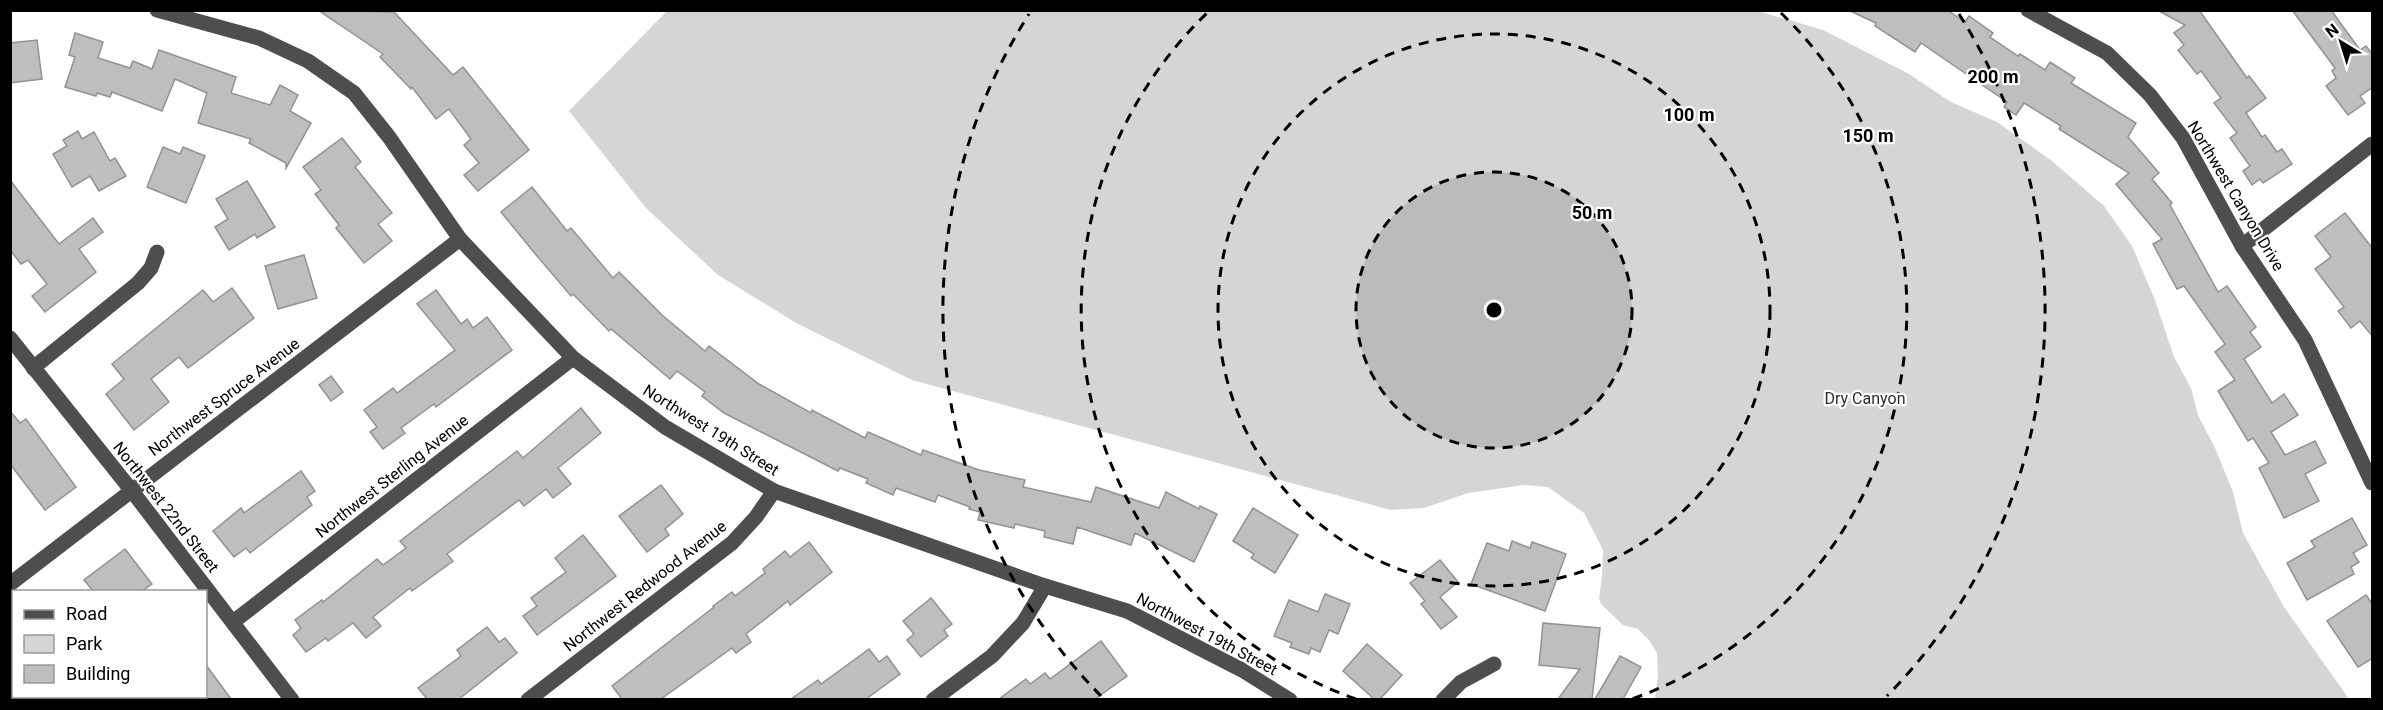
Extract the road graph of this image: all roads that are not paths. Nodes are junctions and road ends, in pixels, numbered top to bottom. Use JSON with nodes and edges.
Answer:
{"nodes":[{"id":1,"x":157,"y":10,"type":"edge"},
{"id":2,"x":2028,"y":10,"type":"edge"},
{"id":3,"x":2373,"y":144,"type":"edge"},
{"id":4,"x":460,"y":239,"type":"junction"},
{"id":5,"x":2241,"y":246,"type":"junction"},
{"id":6,"x":157,"y":252,"type":"dead end"},
{"id":7,"x":10,"y":338,"type":"edge"},
{"id":8,"x":573,"y":358,"type":"junction"},
{"id":9,"x":33,"y":368,"type":"junction"},
{"id":10,"x":2373,"y":483,"type":"edge"},
{"id":11,"x":132,"y":490,"type":"junction"},
{"id":12,"x":774,"y":491,"type":"junction"},
{"id":13,"x":10,"y":584,"type":"edge"},
{"id":14,"x":1045,"y":586,"type":"junction"},
{"id":15,"x":233,"y":622,"type":"junction"},
{"id":16,"x":1494,"y":664,"type":"dead end"},
{"id":17,"x":292,"y":699,"type":"edge"},
{"id":18,"x":528,"y":699,"type":"edge"},
{"id":19,"x":933,"y":699,"type":"edge"},
{"id":20,"x":1290,"y":699,"type":"edge"},
{"id":21,"x":1443,"y":699,"type":"edge"}],
"edges":[{"from":1,"to":4,"type":"street","name":"Northwest 19th Street"},
{"from":2,"to":5,"type":"street","name":"Northwest Canyon Drive"},
{"from":3,"to":5,"type":"street"},
{"from":4,"to":8,"type":"street","name":"Northwest 19th Street"},
{"from":4,"to":11,"type":"street","name":"Northwest Spruce Avenue"},
{"from":5,"to":10,"type":"street","name":"Northwest Canyon Drive"},
{"from":6,"to":9,"type":"street"},
{"from":7,"to":9,"type":"street","name":"Northwest 22nd Street"},
{"from":8,"to":12,"type":"street","name":"Northwest 19th Street"},
{"from":8,"to":15,"type":"street","name":"Northwest Sterling Avenue"},
{"from":9,"to":11,"type":"street","name":"Northwest 22nd Street"},
{"from":11,"to":13,"type":"street","name":"Northwest Spruce Avenue"},
{"from":11,"to":15,"type":"street","name":"Northwest 22nd Street"},
{"from":12,"to":14,"type":"street","name":"Northwest 19th Street"},
{"from":12,"to":18,"type":"street","name":"Northwest Redwood Avenue"},
{"from":14,"to":19,"type":"street"},
{"from":14,"to":20,"type":"street","name":"Northwest 19th Street"},
{"from":15,"to":17,"type":"street","name":"Northwest 22nd Street"},
{"from":16,"to":21,"type":"street"}]}
